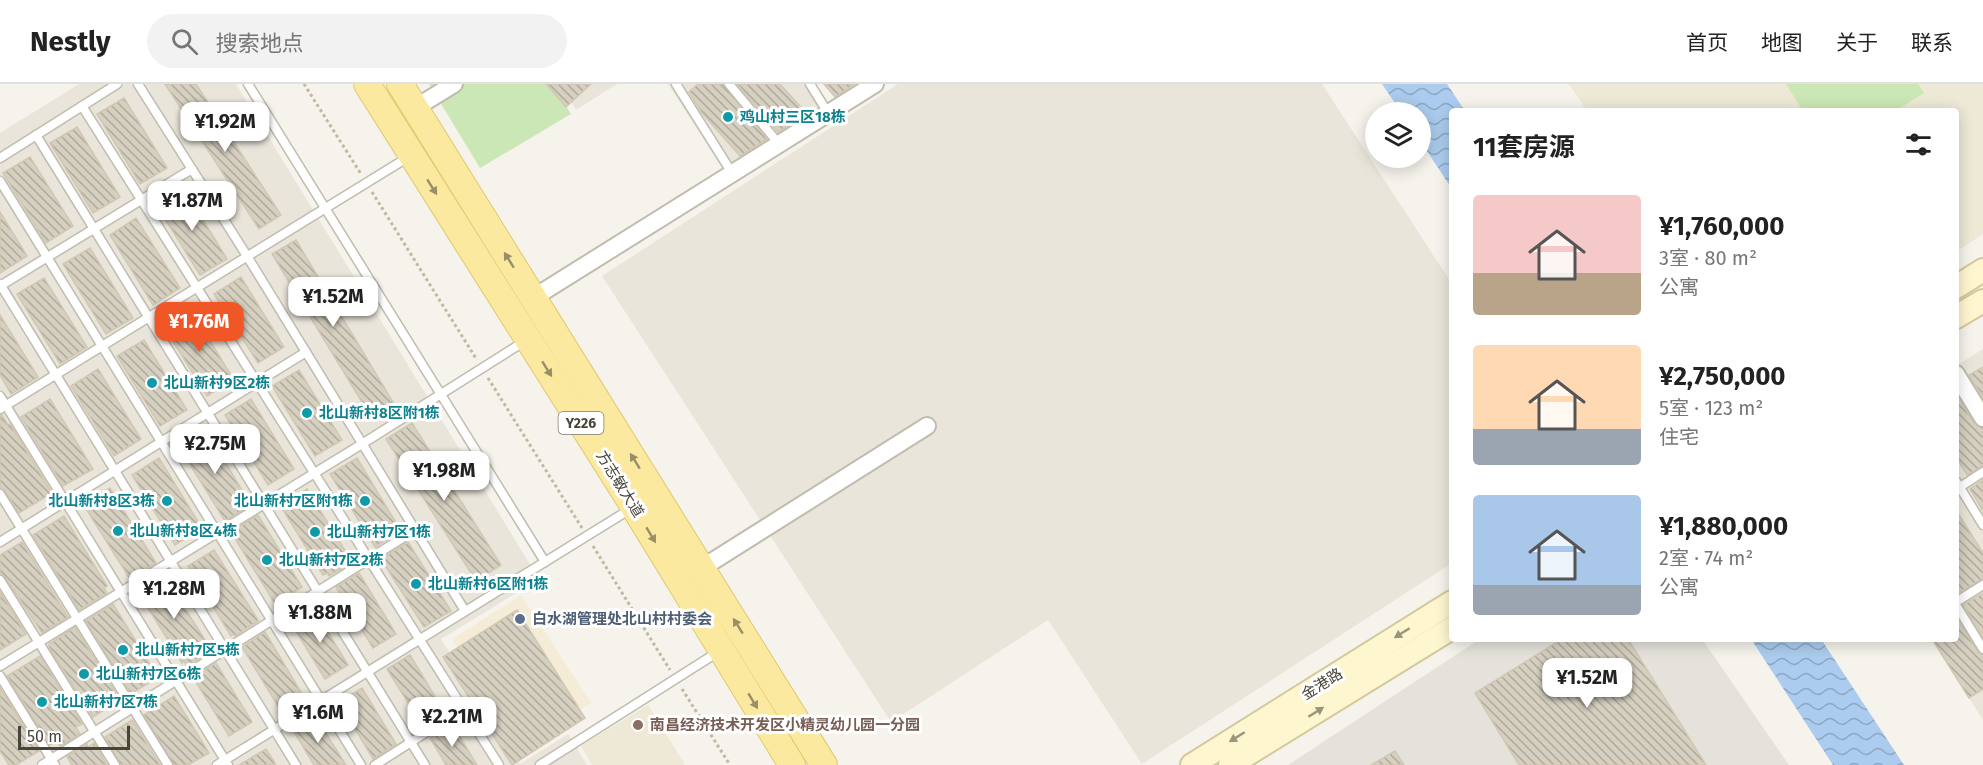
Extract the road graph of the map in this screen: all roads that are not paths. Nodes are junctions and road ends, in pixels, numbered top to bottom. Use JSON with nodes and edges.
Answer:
{"nodes":[{"id":1,"x":117,"y":84,"type":"edge"},
{"id":2,"x":138,"y":84,"type":"edge"},
{"id":3,"x":248,"y":84,"type":"edge"},
{"id":4,"x":367,"y":84,"type":"edge"},
{"id":5,"x":400,"y":84,"type":"edge"},
{"id":6,"x":454,"y":84,"type":"edge"},
{"id":7,"x":676,"y":84,"type":"edge"},
{"id":8,"x":729,"y":84,"type":"edge"},
{"id":9,"x":810,"y":84,"type":"edge"},
{"id":10,"x":875,"y":84,"type":"edge"},
{"id":11,"x":82,"y":106,"type":"junction"},
{"id":12,"x":415,"y":108,"type":"junction"},
{"id":13,"x":828,"y":113,"type":"junction"},
{"id":14,"x":36,"y":135,"type":"junction"},
{"id":15,"x":779,"y":144,"type":"junction"},
{"id":16,"x":412,"y":155,"type":"junction"},
{"id":17,"x":0,"y":158,"type":"edge"},
{"id":18,"x":192,"y":168,"type":"junction"},
{"id":19,"x":732,"y":173,"type":"junction"},
{"id":20,"x":0,"y":181,"type":"edge"},
{"id":21,"x":141,"y":199,"type":"junction"},
{"id":22,"x":325,"y":208,"type":"junction"},
{"id":23,"x":94,"y":228,"type":"junction"},
{"id":24,"x":247,"y":256,"type":"junction"},
{"id":25,"x":47,"y":257,"type":"junction"},
{"id":26,"x":1983,"y":270,"type":"edge"},
{"id":27,"x":0,"y":285,"type":"edge"},
{"id":28,"x":1959,"y":285,"type":"edge"},
{"id":29,"x":196,"y":287,"type":"junction"},
{"id":30,"x":532,"y":298,"type":"junction"},
{"id":31,"x":1983,"y":300,"type":"edge"},
{"id":32,"x":1959,"y":315,"type":"edge"},
{"id":33,"x":148,"y":317,"type":"junction"},
{"id":34,"x":528,"y":339,"type":"junction"},
{"id":35,"x":102,"y":346,"type":"junction"},
{"id":36,"x":306,"y":352,"type":"junction"},
{"id":37,"x":56,"y":375,"type":"junction"},
{"id":38,"x":1959,"y":379,"type":"edge"},
{"id":39,"x":256,"y":382,"type":"junction"},
{"id":40,"x":441,"y":394,"type":"junction"},
{"id":41,"x":0,"y":396,"type":"edge"},
{"id":42,"x":3,"y":407,"type":"edge"},
{"id":43,"x":207,"y":413,"type":"junction"},
{"id":44,"x":1983,"y":418,"type":"edge"},
{"id":45,"x":927,"y":426,"type":"dead end"},
{"id":46,"x":161,"y":441,"type":"junction"},
{"id":47,"x":362,"y":444,"type":"junction"},
{"id":48,"x":115,"y":470,"type":"junction"},
{"id":49,"x":1983,"y":472,"type":"edge"},
{"id":50,"x":314,"y":473,"type":"junction"},
{"id":51,"x":1959,"y":484,"type":"edge"},
{"id":52,"x":1959,"y":486,"type":"edge"},
{"id":53,"x":0,"y":494,"type":"edge"},
{"id":54,"x":65,"y":501,"type":"junction"},
{"id":55,"x":264,"y":504,"type":"junction"},
{"id":56,"x":634,"y":507,"type":"junction"},
{"id":57,"x":1983,"y":525,"type":"edge"},
{"id":58,"x":21,"y":528,"type":"junction"},
{"id":59,"x":415,"y":530,"type":"junction"},
{"id":60,"x":218,"y":533,"type":"junction"},
{"id":61,"x":0,"y":542,"type":"edge"},
{"id":62,"x":369,"y":560,"type":"junction"},
{"id":63,"x":171,"y":561,"type":"junction"},
{"id":64,"x":545,"y":562,"type":"junction"},
{"id":65,"x":702,"y":568,"type":"junction"},
{"id":66,"x":0,"y":580,"type":"edge"},
{"id":67,"x":1983,"y":585,"type":"edge"},
{"id":68,"x":121,"y":592,"type":"junction"},
{"id":69,"x":318,"y":592,"type":"junction"},
{"id":70,"x":1959,"y":601,"type":"edge"},
{"id":71,"x":1449,"y":604,"type":"edge"},
{"id":72,"x":1959,"y":608,"type":"edge"},
{"id":73,"x":465,"y":611,"type":"junction"},
{"id":74,"x":77,"y":619,"type":"junction"},
{"id":75,"x":272,"y":621,"type":"junction"},
{"id":76,"x":1449,"y":630,"type":"edge"},
{"id":77,"x":419,"y":639,"type":"junction"},
{"id":78,"x":39,"y":642,"type":"junction"},
{"id":79,"x":1983,"y":649,"type":"edge"},
{"id":80,"x":225,"y":650,"type":"junction"},
{"id":81,"x":721,"y":650,"type":"junction"},
{"id":82,"x":0,"y":666,"type":"edge"},
{"id":83,"x":368,"y":671,"type":"junction"},
{"id":84,"x":0,"y":676,"type":"edge"},
{"id":85,"x":176,"y":681,"type":"junction"},
{"id":86,"x":321,"y":700,"type":"junction"},
{"id":87,"x":132,"y":708,"type":"junction"},
{"id":88,"x":463,"y":709,"type":"junction"},
{"id":89,"x":274,"y":729,"type":"junction"},
{"id":90,"x":94,"y":732,"type":"junction"},
{"id":91,"x":411,"y":742,"type":"junction"},
{"id":92,"x":53,"y":762,"type":"edge"},
{"id":93,"x":223,"y":763,"type":"edge"},
{"id":94,"x":788,"y":764,"type":"edge"},
{"id":95,"x":42,"y":765,"type":"edge"},
{"id":96,"x":115,"y":765,"type":"edge"},
{"id":97,"x":168,"y":765,"type":"edge"},
{"id":98,"x":296,"y":765,"type":"edge"},
{"id":99,"x":361,"y":765,"type":"edge"},
{"id":100,"x":375,"y":765,"type":"edge"},
{"id":101,"x":425,"y":765,"type":"edge"},
{"id":102,"x":499,"y":765,"type":"edge"},
{"id":103,"x":540,"y":765,"type":"edge"},
{"id":104,"x":824,"y":765,"type":"edge"},
{"id":105,"x":1192,"y":765,"type":"edge"},
{"id":106,"x":1230,"y":765,"type":"edge"}],
"edges":[{"from":1,"to":11,"type":"lane"},
{"from":2,"to":18,"type":"lane"},
{"from":3,"to":22,"type":"lane"},
{"from":4,"to":16,"type":"main road","name":"方志敏大道","number":"Y226"},
{"from":5,"to":12,"type":"main road","name":"方志敏大道","number":"Y226"},
{"from":6,"to":12,"type":"street"},
{"from":7,"to":19,"type":"lane"},
{"from":8,"to":15,"type":"lane"},
{"from":9,"to":13,"type":"lane"},
{"from":10,"to":13,"type":"street"},
{"from":11,"to":14,"type":"lane"},
{"from":11,"to":21,"type":"lane"},
{"from":30,"to":12,"type":"main road","name":"方志敏大道","number":"Y226","one_way":true},
{"from":13,"to":15,"type":"street"},
{"from":14,"to":17,"type":"lane"},
{"from":14,"to":23,"type":"lane"},
{"from":15,"to":19,"type":"street"},
{"from":16,"to":22,"type":"lane"},
{"from":16,"to":34,"type":"main road","name":"方志敏大道","number":"Y226","one_way":true},
{"from":18,"to":21,"type":"lane"},
{"from":18,"to":24,"type":"lane"},
{"from":19,"to":30,"type":"street"},
{"from":20,"to":25,"type":"lane"},
{"from":21,"to":23,"type":"lane"},
{"from":21,"to":29,"type":"lane"},
{"from":22,"to":24,"type":"lane"},
{"from":22,"to":40,"type":"lane"},
{"from":23,"to":25,"type":"lane"},
{"from":23,"to":33,"type":"lane"},
{"from":24,"to":29,"type":"lane"},
{"from":24,"to":36,"type":"lane"},
{"from":25,"to":27,"type":"lane"},
{"from":25,"to":35,"type":"lane"},
{"from":26,"to":28,"type":"main road"},
{"from":27,"to":37,"type":"lane"},
{"from":29,"to":33,"type":"lane"},
{"from":29,"to":39,"type":"lane"},
{"from":65,"to":30,"type":"main road","name":"方志敏大道","number":"Y226","one_way":true},
{"from":31,"to":32,"type":"main road"},
{"from":33,"to":35,"type":"lane"},
{"from":33,"to":43,"type":"lane"},
{"from":34,"to":40,"type":"lane"},
{"from":34,"to":56,"type":"main road","name":"方志敏大道","number":"Y226","one_way":true},
{"from":35,"to":37,"type":"lane"},
{"from":35,"to":46,"type":"lane"},
{"from":36,"to":39,"type":"lane"},
{"from":36,"to":47,"type":"lane"},
{"from":37,"to":42,"type":"lane"},
{"from":37,"to":48,"type":"lane"},
{"from":38,"to":44,"type":"street"},
{"from":39,"to":43,"type":"lane"},
{"from":39,"to":50,"type":"lane"},
{"from":40,"to":47,"type":"lane"},
{"from":40,"to":64,"type":"lane"},
{"from":41,"to":42,"type":"lane"},
{"from":42,"to":54,"type":"lane"},
{"from":43,"to":46,"type":"lane"},
{"from":43,"to":55,"type":"lane"},
{"from":45,"to":65,"type":"street"},
{"from":46,"to":48,"type":"lane"},
{"from":46,"to":60,"type":"lane"},
{"from":47,"to":50,"type":"lane"},
{"from":47,"to":59,"type":"lane"},
{"from":48,"to":54,"type":"lane"},
{"from":48,"to":63,"type":"lane"},
{"from":49,"to":51,"type":"lane"},
{"from":50,"to":55,"type":"lane"},
{"from":50,"to":62,"type":"lane"},
{"from":52,"to":57,"type":"lane"},
{"from":53,"to":58,"type":"lane"},
{"from":54,"to":58,"type":"lane"},
{"from":54,"to":68,"type":"lane"},
{"from":55,"to":60,"type":"lane"},
{"from":55,"to":69,"type":"lane"},
{"from":56,"to":64,"type":"lane"},
{"from":56,"to":81,"type":"main road","name":"方志敏大道","number":"Y226","one_way":true},
{"from":58,"to":61,"type":"lane"},
{"from":58,"to":74,"type":"lane"},
{"from":59,"to":62,"type":"lane"},
{"from":59,"to":73,"type":"lane"},
{"from":60,"to":63,"type":"lane"},
{"from":60,"to":75,"type":"lane"},
{"from":62,"to":69,"type":"lane"},
{"from":62,"to":77,"type":"lane"},
{"from":63,"to":68,"type":"lane"},
{"from":63,"to":80,"type":"lane"},
{"from":64,"to":73,"type":"lane"},
{"from":104,"to":65,"type":"main road","name":"方志敏大道","number":"Y226","one_way":true},
{"from":66,"to":78,"type":"lane"},
{"from":67,"to":70,"type":"lane"},
{"from":68,"to":74,"type":"lane"},
{"from":68,"to":85,"type":"lane"},
{"from":69,"to":75,"type":"lane"},
{"from":69,"to":83,"type":"lane"},
{"from":71,"to":105,"type":"main road","name":"金港路","one_way":true},
{"from":72,"to":79,"type":"lane"},
{"from":73,"to":77,"type":"lane"},
{"from":74,"to":78,"type":"lane"},
{"from":74,"to":87,"type":"lane"},
{"from":75,"to":80,"type":"lane"},
{"from":75,"to":86,"type":"lane"},
{"from":106,"to":76,"type":"main road","name":"金港路","one_way":true},
{"from":77,"to":83,"type":"lane"},
{"from":77,"to":88,"type":"lane"},
{"from":78,"to":82,"type":"lane"},
{"from":78,"to":90,"type":"lane"},
{"from":80,"to":85,"type":"lane"},
{"from":80,"to":89,"type":"lane"},
{"from":81,"to":94,"type":"main road","name":"方志敏大道","number":"Y226","one_way":true},
{"from":81,"to":103,"type":"lane"},
{"from":83,"to":86,"type":"lane"},
{"from":83,"to":91,"type":"lane"},
{"from":84,"to":92,"type":"lane"},
{"from":85,"to":87,"type":"lane"},
{"from":85,"to":93,"type":"lane"},
{"from":86,"to":89,"type":"lane"},
{"from":86,"to":99,"type":"lane"},
{"from":87,"to":90,"type":"lane"},
{"from":87,"to":97,"type":"lane"},
{"from":88,"to":91,"type":"lane"},
{"from":88,"to":102,"type":"lane"},
{"from":89,"to":93,"type":"lane"},
{"from":89,"to":98,"type":"lane"},
{"from":90,"to":92,"type":"lane"},
{"from":90,"to":96,"type":"lane"},
{"from":91,"to":100,"type":"lane"},
{"from":91,"to":101,"type":"lane"},
{"from":92,"to":95,"type":"lane"}]}
